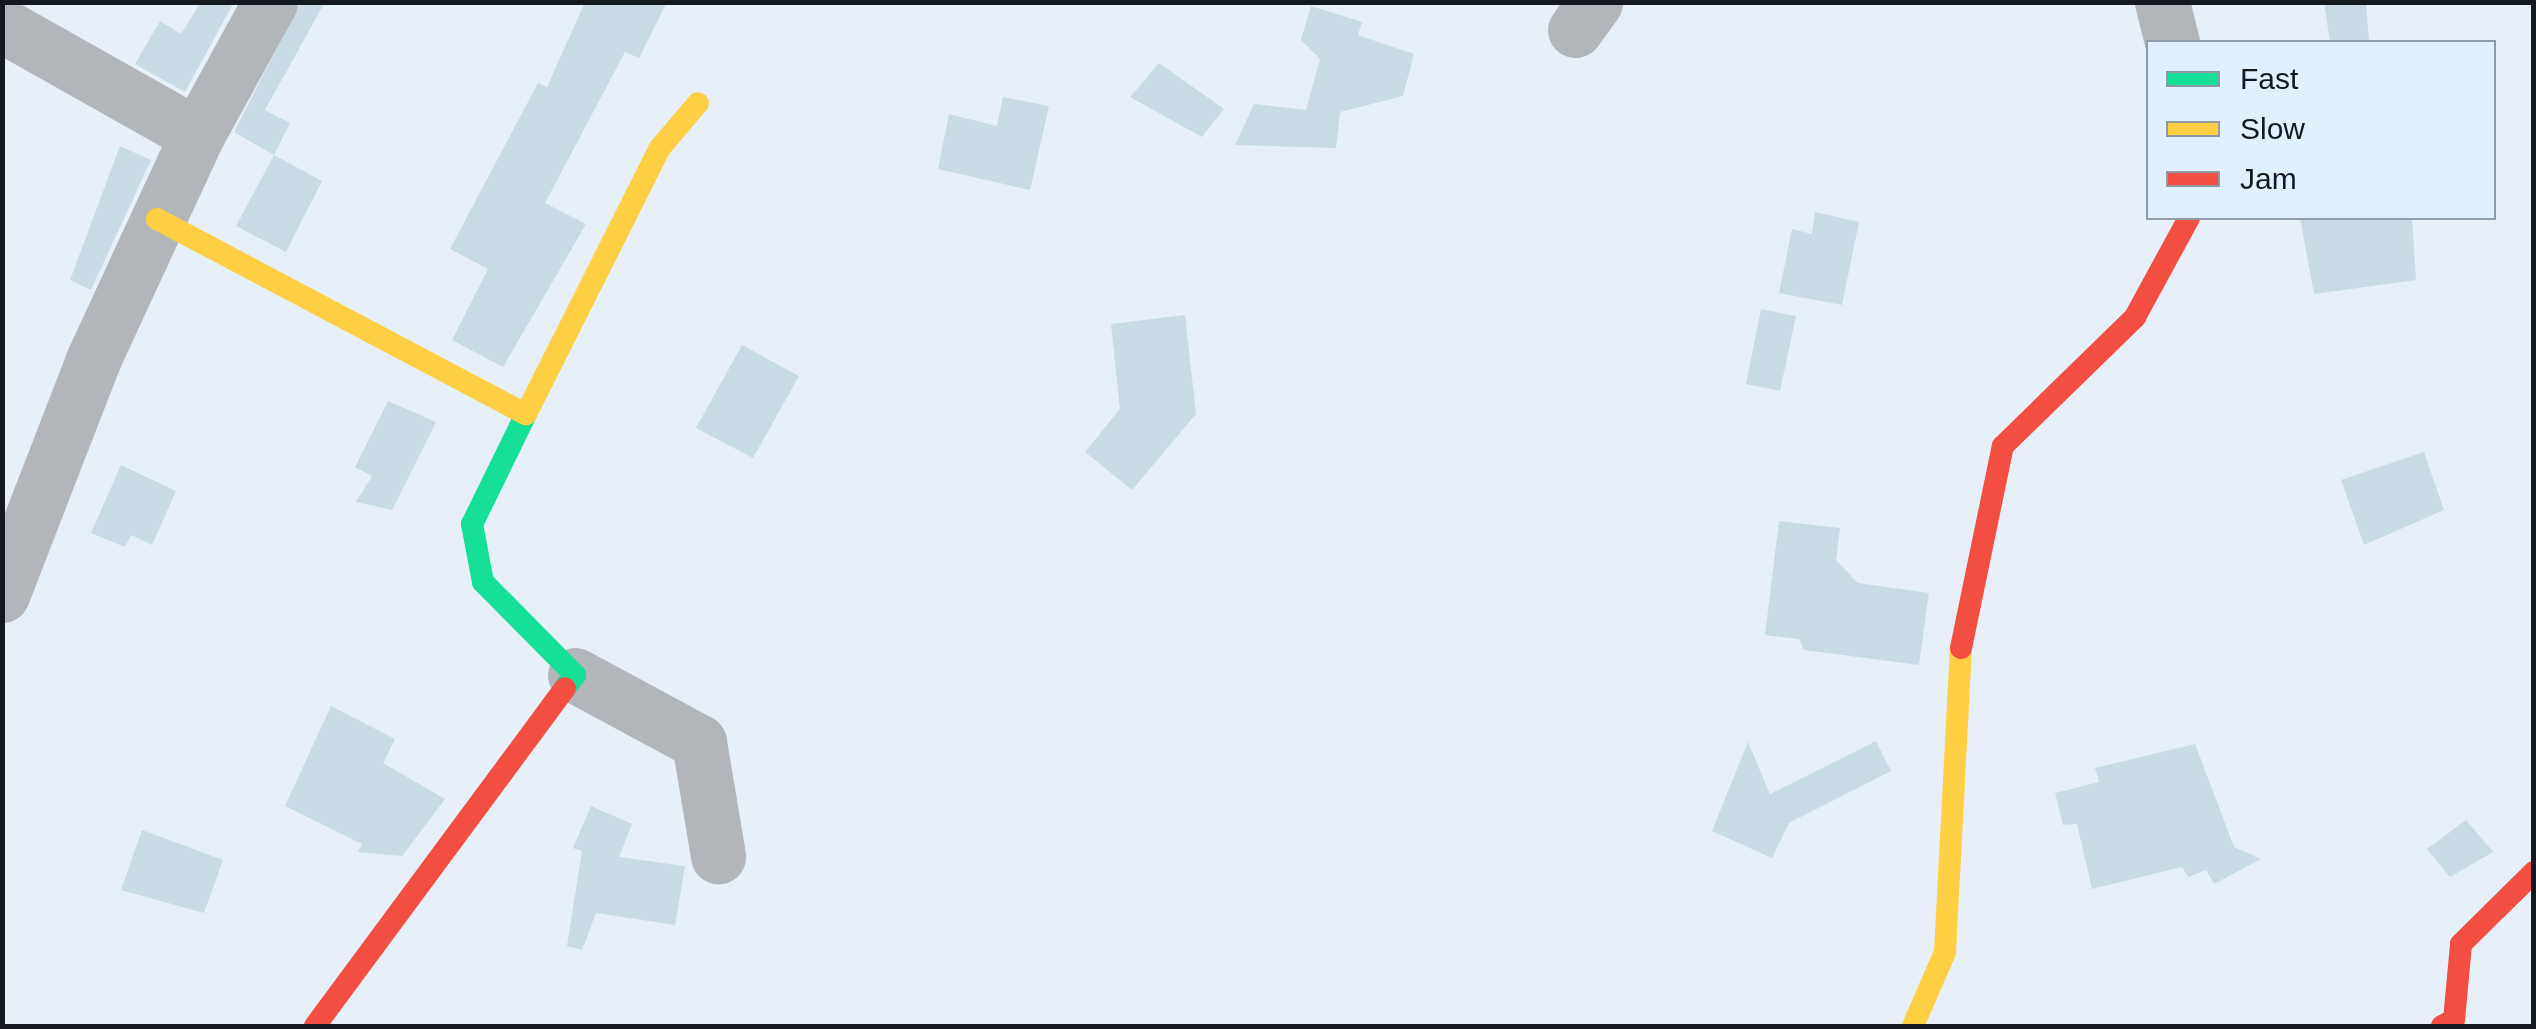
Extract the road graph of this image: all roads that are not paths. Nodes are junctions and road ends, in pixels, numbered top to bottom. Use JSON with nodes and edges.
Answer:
{"nodes":[{"id":1,"x":270,"y":2,"type":"edge"},
{"id":2,"x":2162,"y":2,"type":"edge"},
{"id":3,"x":2,"y":25,"type":"edge"},
{"id":4,"x":2172,"y":40,"type":"edge"},
{"id":5,"x":698,"y":103,"type":"dead end"},
{"id":6,"x":196,"y":135,"type":"junction"},
{"id":7,"x":157,"y":219,"type":"junction"},
{"id":8,"x":2188,"y":220,"type":"edge"},
{"id":9,"x":526,"y":414,"type":"junction"},
{"id":10,"x":2,"y":595,"type":"edge"},
{"id":11,"x":575,"y":675,"type":"junction"},
{"id":12,"x":718,"y":856,"type":"dead end"},
{"id":13,"x":2534,"y":872,"type":"edge"},
{"id":14,"x":315,"y":1026,"type":"edge"},
{"id":15,"x":1914,"y":1026,"type":"edge"},
{"id":16,"x":2442,"y":1026,"type":"edge"}],
"edges":[{"from":1,"to":6,"type":"street"},
{"from":2,"to":4,"type":"street"},
{"from":3,"to":6,"type":"street"},
{"from":5,"to":9,"type":"street"},
{"from":6,"to":7,"type":"street"},
{"from":7,"to":9,"type":"street"},
{"from":7,"to":10,"type":"street"},
{"from":8,"to":15,"type":"street"},
{"from":9,"to":11,"type":"street"},
{"from":11,"to":12,"type":"street"},
{"from":11,"to":14,"type":"street"},
{"from":13,"to":16,"type":"street"}]}
